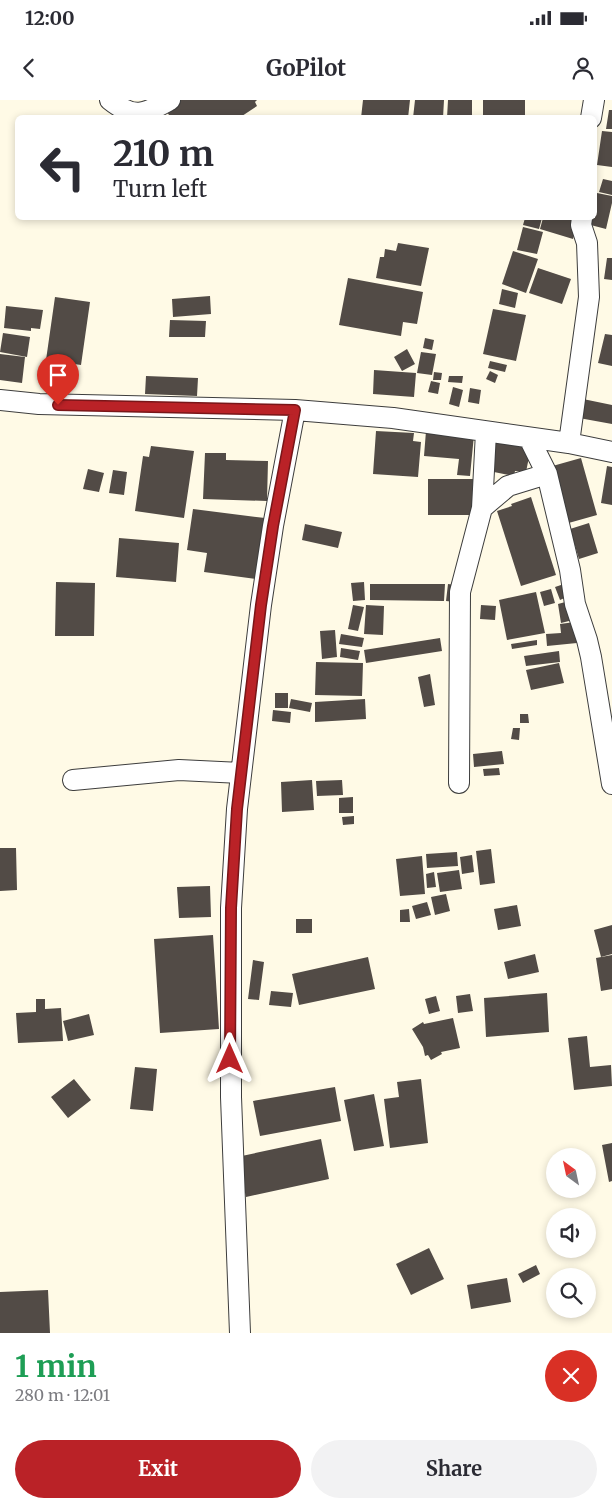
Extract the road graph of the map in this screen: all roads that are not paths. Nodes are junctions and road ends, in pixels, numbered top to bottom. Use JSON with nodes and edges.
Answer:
{"nodes":[{"id":1,"x":110,"y":100,"type":"edge"},
{"id":2,"x":170,"y":100,"type":"edge"},
{"id":3,"x":594,"y":100,"type":"edge"},
{"id":4,"x":142,"y":115,"type":"edge"},
{"id":5,"x":592,"y":115,"type":"edge"},
{"id":6,"x":582,"y":220,"type":"edge"},
{"id":7,"x":0,"y":400,"type":"edge"},
{"id":8,"x":295,"y":410,"type":"junction"},
{"id":9,"x":486,"y":432,"type":"junction"},
{"id":10,"x":528,"y":438,"type":"junction"},
{"id":11,"x":569,"y":443,"type":"junction"},
{"id":12,"x":612,"y":452,"type":"edge"},
{"id":13,"x":547,"y":474,"type":"junction"},
{"id":14,"x":482,"y":508,"type":"junction"},
{"id":15,"x":241,"y":773,"type":"junction"},
{"id":16,"x":73,"y":780,"type":"dead end"},
{"id":17,"x":459,"y":783,"type":"dead end"},
{"id":18,"x":612,"y":784,"type":"edge"},
{"id":19,"x":240,"y":1333,"type":"edge"}],
"edges":[{"from":1,"to":4,"type":"street"},
{"from":2,"to":4,"type":"street"},
{"from":3,"to":5,"type":"street"},
{"from":6,"to":11,"type":"street"},
{"from":7,"to":8,"type":"street"},
{"from":8,"to":9,"type":"street"},
{"from":8,"to":15,"type":"street"},
{"from":9,"to":10,"type":"street"},
{"from":9,"to":14,"type":"street"},
{"from":10,"to":11,"type":"street"},
{"from":10,"to":13,"type":"street"},
{"from":11,"to":12,"type":"street"},
{"from":13,"to":14,"type":"street"},
{"from":13,"to":18,"type":"street"},
{"from":14,"to":17,"type":"street"},
{"from":15,"to":16,"type":"street"},
{"from":15,"to":19,"type":"street"}]}
